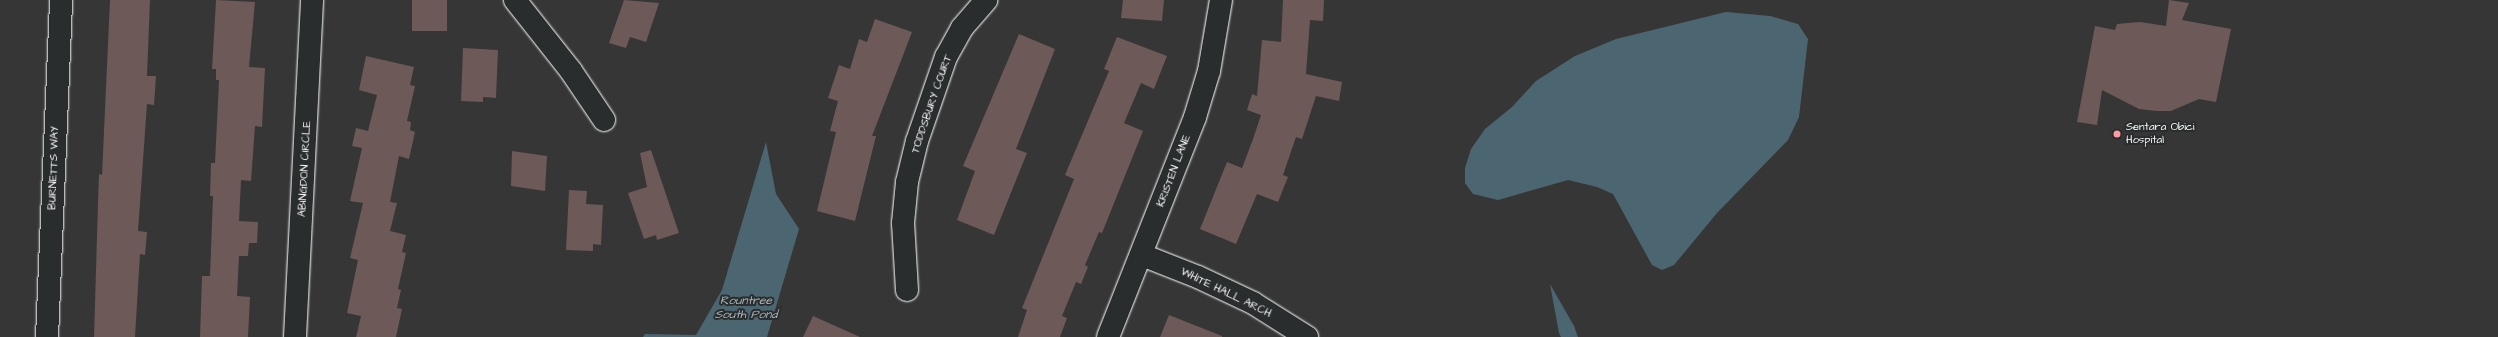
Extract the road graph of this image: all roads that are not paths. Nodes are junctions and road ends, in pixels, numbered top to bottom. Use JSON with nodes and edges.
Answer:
{"nodes":[{"id":1,"x":61,"y":0,"type":"edge"},
{"id":2,"x":312,"y":0,"type":"edge"},
{"id":3,"x":515,"y":0,"type":"edge"},
{"id":4,"x":986,"y":0,"type":"edge"},
{"id":5,"x":1221,"y":0,"type":"edge"},
{"id":6,"x":604,"y":120,"type":"dead end"},
{"id":7,"x":1142,"y":255,"type":"junction"},
{"id":8,"x":907,"y":290,"type":"dead end"},
{"id":9,"x":47,"y":337,"type":"edge"},
{"id":10,"x":295,"y":337,"type":"edge"},
{"id":11,"x":1108,"y":337,"type":"edge"},
{"id":12,"x":1307,"y":337,"type":"edge"}],
"edges":[{"from":1,"to":9,"type":"street","name":"BURNETTS WAY"},
{"from":2,"to":10,"type":"street","name":"ABINGDON CIRCLE"},
{"from":3,"to":6,"type":"street"},
{"from":4,"to":8,"type":"street","name":"TODDSBURY COURT"},
{"from":5,"to":7,"type":"street","name":"KRISTEN LANE"},
{"from":7,"to":11,"type":"street","name":"KRISTEN LANE"},
{"from":7,"to":12,"type":"street","name":"WHITE HALL ARCH"}]}
